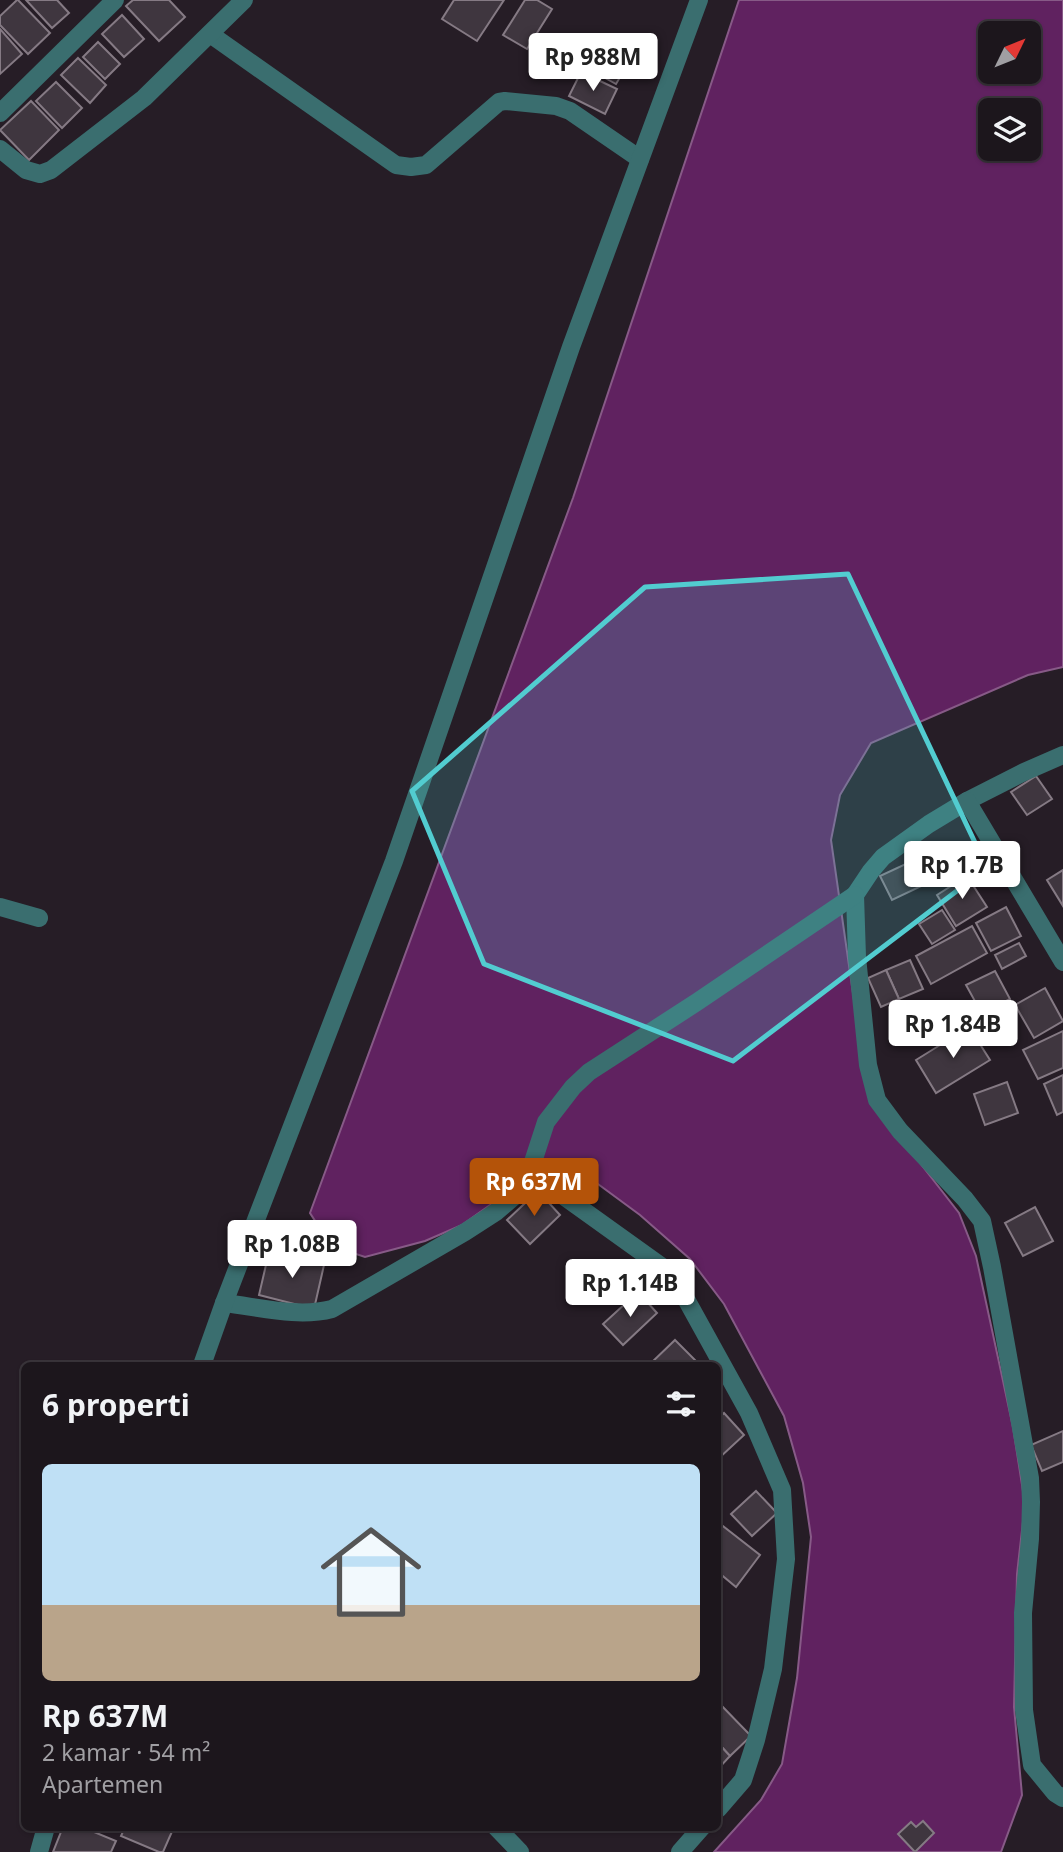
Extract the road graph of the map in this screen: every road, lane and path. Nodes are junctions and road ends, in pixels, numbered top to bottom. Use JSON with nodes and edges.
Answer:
{"nodes":[{"id":1,"x":115,"y":0,"type":"edge"},
{"id":2,"x":244,"y":0,"type":"edge"},
{"id":3,"x":699,"y":0,"type":"edge"},
{"id":4,"x":210,"y":34,"type":"junction"},
{"id":5,"x":0,"y":113,"type":"edge"},
{"id":6,"x":0,"y":149,"type":"edge"},
{"id":7,"x":640,"y":159,"type":"junction"},
{"id":8,"x":1063,"y":755,"type":"edge"},
{"id":9,"x":967,"y":802,"type":"junction"},
{"id":10,"x":852,"y":897,"type":"junction"},
{"id":11,"x":0,"y":906,"type":"edge"},
{"id":12,"x":39,"y":918,"type":"dead end"},
{"id":13,"x":1063,"y":962,"type":"edge"},
{"id":14,"x":520,"y":1189,"type":"junction"},
{"id":15,"x":224,"y":1303,"type":"junction"},
{"id":16,"x":203,"y":1362,"type":"edge"},
{"id":17,"x":1063,"y":1798,"type":"edge"},
{"id":18,"x":721,"y":1806,"type":"edge"},
{"id":19,"x":45,"y":1831,"type":"edge"},
{"id":20,"x":500,"y":1831,"type":"edge"},
{"id":21,"x":698,"y":1831,"type":"edge"},
{"id":22,"x":39,"y":1852,"type":"edge"},
{"id":23,"x":520,"y":1852,"type":"edge"},
{"id":24,"x":680,"y":1852,"type":"edge"}],
"edges":[{"from":1,"to":5,"type":"street"},
{"from":2,"to":4,"type":"street"},
{"from":3,"to":7,"type":"street"},
{"from":4,"to":6,"type":"street"},
{"from":4,"to":7,"type":"street"},
{"from":7,"to":15,"type":"street"},
{"from":8,"to":9,"type":"street"},
{"from":9,"to":10,"type":"street"},
{"from":9,"to":13,"type":"street"},
{"from":10,"to":14,"type":"street"},
{"from":10,"to":17,"type":"street"},
{"from":11,"to":12,"type":"street"},
{"from":14,"to":15,"type":"street"},
{"from":14,"to":18,"type":"street"},
{"from":15,"to":16,"type":"street"},
{"from":19,"to":22,"type":"street"},
{"from":20,"to":23,"type":"street"},
{"from":21,"to":24,"type":"street"}]}
